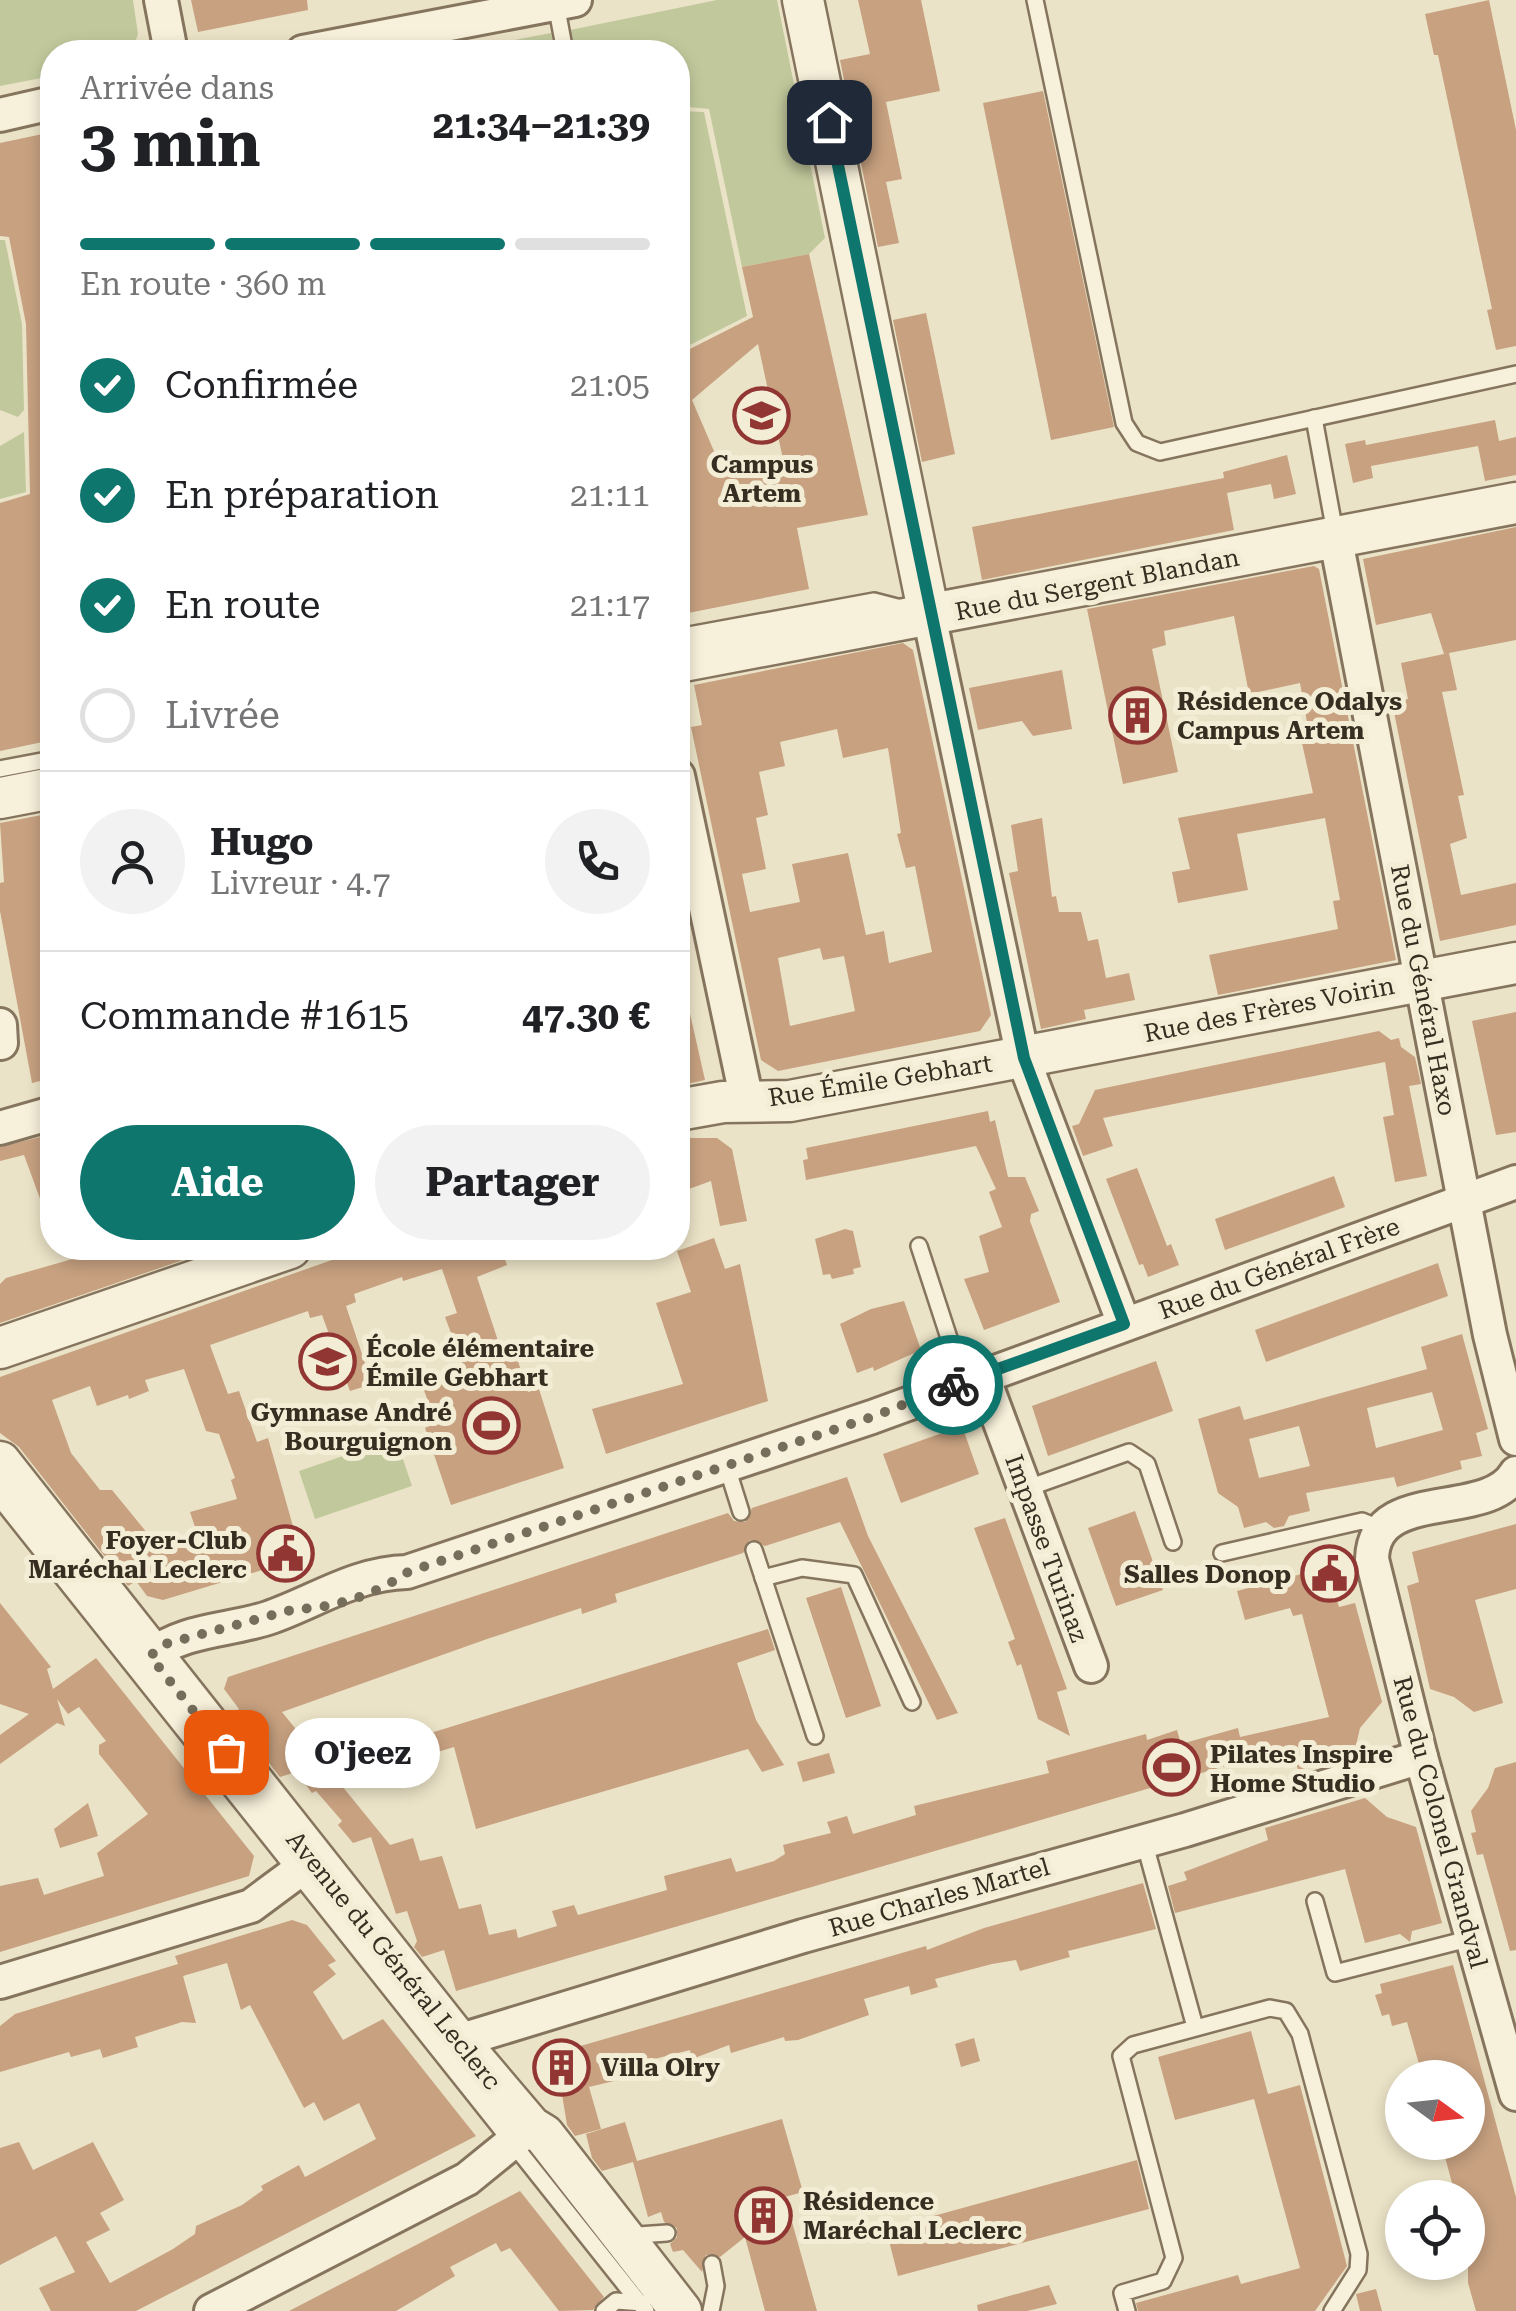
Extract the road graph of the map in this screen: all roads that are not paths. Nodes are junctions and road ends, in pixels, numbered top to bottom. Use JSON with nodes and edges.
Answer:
{"nodes":[{"id":1,"x":161,"y":0,"type":"edge"},
{"id":2,"x":804,"y":0,"type":"edge"},
{"id":3,"x":1035,"y":0,"type":"edge"},
{"id":4,"x":566,"y":2,"type":"edge"},
{"id":5,"x":169,"y":40,"type":"edge"},
{"id":6,"x":366,"y":40,"type":"edge"},
{"id":7,"x":564,"y":40,"type":"edge"},
{"id":8,"x":40,"y":106,"type":"edge"},
{"id":9,"x":0,"y":114,"type":"edge"},
{"id":10,"x":1516,"y":374,"type":"edge"},
{"id":11,"x":1314,"y":418,"type":"junction"},
{"id":12,"x":1516,"y":503,"type":"edge"},
{"id":13,"x":1336,"y":540,"type":"junction"},
{"id":14,"x":930,"y":615,"type":"junction"},
{"id":15,"x":690,"y":635,"type":"edge"},
{"id":16,"x":690,"y":660,"type":"edge"},
{"id":17,"x":40,"y":761,"type":"edge"},
{"id":18,"x":0,"y":769,"type":"edge"},
{"id":19,"x":40,"y":790,"type":"edge"},
{"id":20,"x":0,"y":798,"type":"edge"},
{"id":21,"x":690,"y":833,"type":"edge"},
{"id":22,"x":1516,"y":963,"type":"edge"},
{"id":23,"x":1422,"y":979,"type":"junction"},
{"id":24,"x":1024,"y":1058,"type":"junction"},
{"id":25,"x":746,"y":1101,"type":"junction"},
{"id":26,"x":690,"y":1108,"type":"edge"},
{"id":27,"x":40,"y":1116,"type":"edge"},
{"id":28,"x":0,"y":1128,"type":"edge"},
{"id":29,"x":1516,"y":1182,"type":"edge"},
{"id":30,"x":1464,"y":1201,"type":"junction"},
{"id":31,"x":919,"y":1246,"type":"dead end"},
{"id":32,"x":255,"y":1260,"type":"edge"},
{"id":33,"x":1124,"y":1324,"type":"junction"},
{"id":34,"x":0,"y":1348,"type":"edge"},
{"id":35,"x":973,"y":1378,"type":"junction"},
{"id":36,"x":1516,"y":1439,"type":"edge"},
{"id":37,"x":0,"y":1462,"type":"edge"},
{"id":38,"x":726,"y":1464,"type":"junction"},
{"id":39,"x":1516,"y":1474,"type":"edge"},
{"id":40,"x":1025,"y":1489,"type":"junction"},
{"id":41,"x":0,"y":1498,"type":"edge"},
{"id":42,"x":741,"y":1512,"type":"dead end"},
{"id":43,"x":1377,"y":1538,"type":"junction"},
{"id":44,"x":1173,"y":1542,"type":"dead end"},
{"id":45,"x":754,"y":1550,"type":"dead end"},
{"id":46,"x":1222,"y":1553,"type":"dead end"},
{"id":47,"x":763,"y":1578,"type":"junction"},
{"id":48,"x":143,"y":1662,"type":"junction"},
{"id":49,"x":1090,"y":1666,"type":"dead end"},
{"id":50,"x":912,"y":1702,"type":"dead end"},
{"id":51,"x":815,"y":1736,"type":"dead end"},
{"id":52,"x":1421,"y":1757,"type":"junction"},
{"id":53,"x":1144,"y":1841,"type":"junction"},
{"id":54,"x":305,"y":1866,"type":"junction"},
{"id":55,"x":1315,"y":1901,"type":"dead end"},
{"id":56,"x":1472,"y":1938,"type":"junction"},
{"id":57,"x":0,"y":1982,"type":"edge"},
{"id":58,"x":1194,"y":2027,"type":"junction"},
{"id":59,"x":450,"y":2047,"type":"junction"},
{"id":60,"x":1516,"y":2094,"type":"edge"},
{"id":61,"x":521,"y":2134,"type":"junction"},
{"id":62,"x":712,"y":2264,"type":"dead end"},
{"id":63,"x":659,"y":2304,"type":"edge"},
{"id":64,"x":211,"y":2311,"type":"edge"},
{"id":65,"x":604,"y":2311,"type":"edge"},
{"id":66,"x":710,"y":2311,"type":"edge"},
{"id":67,"x":1127,"y":2311,"type":"edge"},
{"id":68,"x":1332,"y":2311,"type":"edge"}],
"edges":[{"from":1,"to":5,"type":"street"},
{"from":2,"to":14,"type":"street"},
{"from":3,"to":11,"type":"lane"},
{"from":4,"to":6,"type":"street"},
{"from":4,"to":7,"type":"lane"},
{"from":8,"to":9,"type":"street"},
{"from":10,"to":11,"type":"lane"},
{"from":11,"to":13,"type":"lane"},
{"from":12,"to":13,"type":"street","name":"Rue du Sergent Blandan"},
{"from":13,"to":14,"type":"street","name":"Rue du Sergent Blandan"},
{"from":13,"to":23,"type":"street","name":"Rue du Général Haxo"},
{"from":14,"to":15,"type":"lane"},
{"from":14,"to":16,"type":"street","name":"Rue du Sergent Blandan"},
{"from":14,"to":24,"type":"street"},
{"from":17,"to":18,"type":"lane"},
{"from":19,"to":20,"type":"street"},
{"from":21,"to":25,"type":"street"},
{"from":22,"to":23,"type":"street","name":"Rue des Frères Voirin"},
{"from":23,"to":24,"type":"street","name":"Rue des Frères Voirin"},
{"from":23,"to":30,"type":"street","name":"Rue du Général Haxo"},
{"from":24,"to":25,"type":"street","name":"Rue Émile Gebhart"},
{"from":24,"to":33,"type":"street"},
{"from":25,"to":26,"type":"street","name":"Rue Émile Gebhart"},
{"from":27,"to":28,"type":"street"},
{"from":29,"to":30,"type":"street","name":"Rue du Général Frère"},
{"from":30,"to":33,"type":"street","name":"Rue du Général Frère"},
{"from":30,"to":36,"type":"street","name":"Rue du Général Haxo"},
{"from":31,"to":35,"type":"lane"},
{"from":32,"to":34,"type":"street"},
{"from":33,"to":35,"type":"street","name":"Rue du Général Frère"},
{"from":35,"to":38,"type":"street","name":"Rue du Général Frère"},
{"from":35,"to":40,"type":"street","name":"Impasse Turinaz"},
{"from":37,"to":48,"type":"street","name":"Avenue du Général Leclerc"},
{"from":38,"to":42,"type":"lane"},
{"from":38,"to":48,"type":"street","name":"Rue du Général Frère"},
{"from":39,"to":43,"type":"street"},
{"from":40,"to":44,"type":"lane"},
{"from":40,"to":49,"type":"street","name":"Impasse Turinaz"},
{"from":41,"to":48,"type":"lane"},
{"from":43,"to":46,"type":"lane"},
{"from":43,"to":52,"type":"street","name":"Rue du Colonel Grandval"},
{"from":45,"to":47,"type":"lane"},
{"from":47,"to":50,"type":"lane"},
{"from":47,"to":51,"type":"lane"},
{"from":48,"to":54,"type":"street","name":"Avenue du Général Leclerc"},
{"from":52,"to":53,"type":"street","name":"Rue Charles Martel"},
{"from":52,"to":56,"type":"street","name":"Rue du Colonel Grandval"},
{"from":53,"to":58,"type":"lane"},
{"from":53,"to":59,"type":"street","name":"Rue Charles Martel"},
{"from":54,"to":57,"type":"street"},
{"from":54,"to":59,"type":"street","name":"Avenue du Général Leclerc"},
{"from":55,"to":56,"type":"lane"},
{"from":56,"to":60,"type":"street","name":"Rue du Colonel Grandval"},
{"from":58,"to":67,"type":"lane"},
{"from":58,"to":68,"type":"lane"},
{"from":59,"to":61,"type":"street","name":"Avenue du Général Leclerc"},
{"from":61,"to":63,"type":"lane"},
{"from":61,"to":63,"type":"street","name":"Avenue du Général Leclerc"},
{"from":61,"to":64,"type":"street"},
{"from":62,"to":66,"type":"lane"},
{"from":63,"to":65,"type":"lane"}]}
